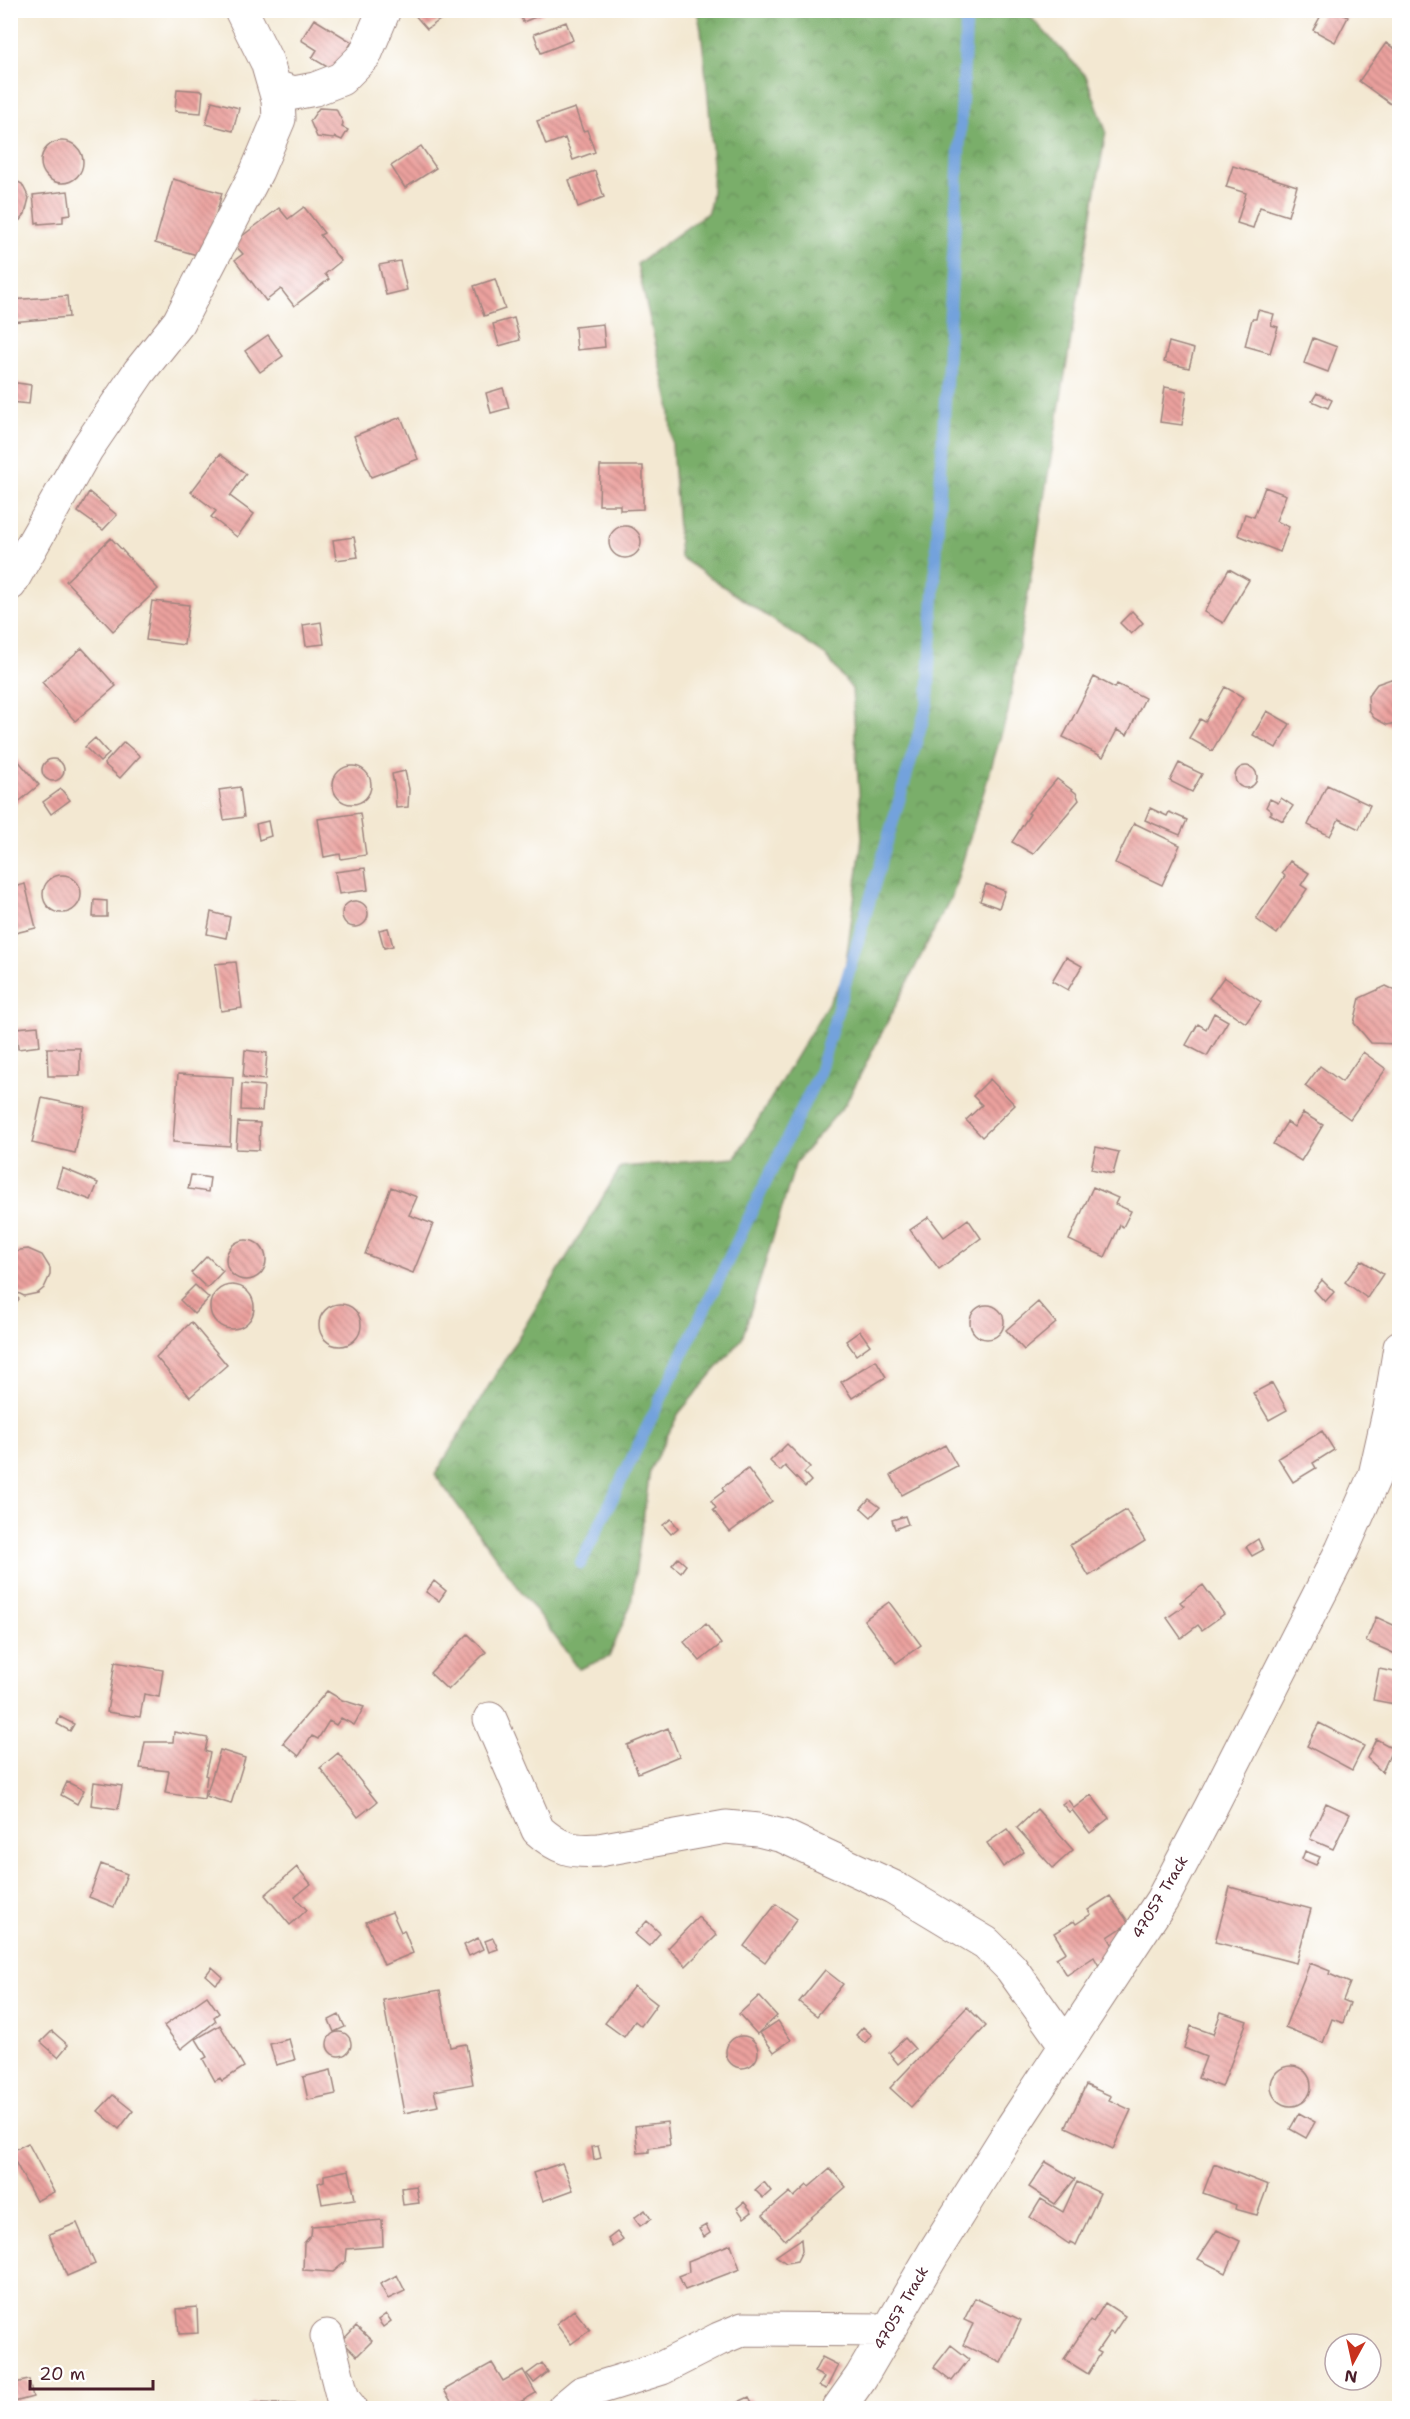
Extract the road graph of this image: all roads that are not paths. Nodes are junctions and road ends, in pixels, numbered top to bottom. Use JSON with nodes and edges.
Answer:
{"nodes":[{"id":1,"x":241,"y":10,"type":"edge"},
{"id":2,"x":384,"y":10,"type":"edge"},
{"id":3,"x":275,"y":87,"type":"junction"},
{"id":4,"x":10,"y":584,"type":"edge"},
{"id":5,"x":1400,"y":1347,"type":"edge"},
{"id":6,"x":490,"y":1719,"type":"dead end"},
{"id":7,"x":1065,"y":2044,"type":"junction"},
{"id":8,"x":889,"y":2330,"type":"junction"},
{"id":9,"x":327,"y":2336,"type":"dead end"},
{"id":10,"x":350,"y":2409,"type":"edge"},
{"id":11,"x":564,"y":2409,"type":"edge"},
{"id":12,"x":839,"y":2409,"type":"edge"}],
"edges":[{"from":1,"to":3,"type":"street"},
{"from":2,"to":3,"type":"street"},
{"from":3,"to":4,"type":"street"},
{"from":5,"to":7,"type":"street","name":"47057 Track"},
{"from":6,"to":7,"type":"street"},
{"from":7,"to":8,"type":"street","name":"47057 Track"},
{"from":8,"to":11,"type":"street"},
{"from":8,"to":12,"type":"street","name":"47057 Track"},
{"from":9,"to":10,"type":"street"}]}
